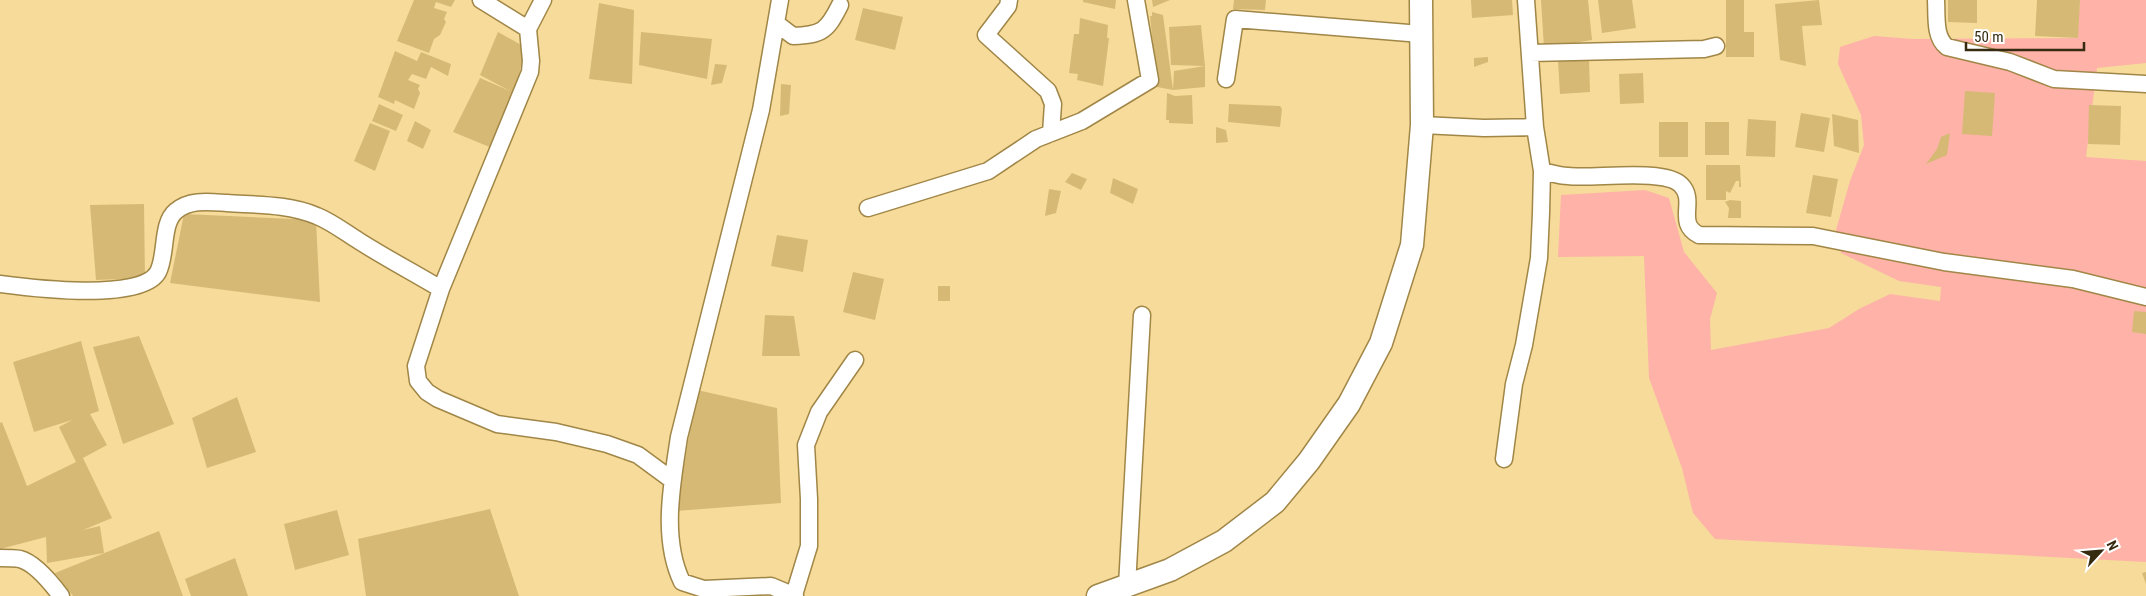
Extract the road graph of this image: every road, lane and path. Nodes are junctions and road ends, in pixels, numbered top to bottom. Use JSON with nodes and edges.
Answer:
{"nodes":[{"id":1,"x":480,"y":0,"type":"edge"},
{"id":2,"x":543,"y":0,"type":"edge"},
{"id":3,"x":780,"y":0,"type":"edge"},
{"id":4,"x":1009,"y":0,"type":"edge"},
{"id":5,"x":1136,"y":0,"type":"edge"},
{"id":6,"x":1420,"y":0,"type":"edge"},
{"id":7,"x":1526,"y":0,"type":"edge"},
{"id":8,"x":1936,"y":0,"type":"edge"},
{"id":9,"x":840,"y":5,"type":"dead end"},
{"id":10,"x":776,"y":22,"type":"junction"},
{"id":11,"x":528,"y":29,"type":"junction"},
{"id":12,"x":1421,"y":34,"type":"junction"},
{"id":13,"x":1716,"y":46,"type":"dead end"},
{"id":14,"x":1530,"y":53,"type":"junction"},
{"id":15,"x":1226,"y":79,"type":"dead end"},
{"id":16,"x":2146,"y":84,"type":"edge"},
{"id":17,"x":1422,"y":126,"type":"junction"},
{"id":18,"x":1535,"y":127,"type":"junction"},
{"id":19,"x":1051,"y":133,"type":"junction"},
{"id":20,"x":1542,"y":171,"type":"junction"},
{"id":21,"x":868,"y":208,"type":"dead end"},
{"id":22,"x":0,"y":284,"type":"edge"},
{"id":23,"x":441,"y":289,"type":"junction"},
{"id":24,"x":2146,"y":296,"type":"edge"},
{"id":25,"x":1142,"y":315,"type":"dead end"},
{"id":26,"x":854,"y":360,"type":"dead end"},
{"id":27,"x":1504,"y":459,"type":"dead end"},
{"id":28,"x":672,"y":480,"type":"junction"},
{"id":29,"x":0,"y":558,"type":"edge"},
{"id":30,"x":1126,"y":586,"type":"junction"},
{"id":31,"x":61,"y":596,"type":"edge"},
{"id":32,"x":795,"y":596,"type":"edge"},
{"id":33,"x":1098,"y":596,"type":"edge"}],
"edges":[{"from":1,"to":11,"type":"street"},
{"from":2,"to":11,"type":"street"},
{"from":3,"to":10,"type":"street"},
{"from":4,"to":19,"type":"street"},
{"from":5,"to":19,"type":"street"},
{"from":6,"to":12,"type":"main road"},
{"from":7,"to":14,"type":"street"},
{"from":8,"to":16,"type":"street"},
{"from":9,"to":10,"type":"street"},
{"from":10,"to":28,"type":"street"},
{"from":11,"to":23,"type":"street"},
{"from":12,"to":15,"type":"street"},
{"from":12,"to":17,"type":"main road"},
{"from":13,"to":14,"type":"street"},
{"from":14,"to":18,"type":"street"},
{"from":17,"to":18,"type":"street"},
{"from":17,"to":30,"type":"main road"},
{"from":18,"to":20,"type":"street"},
{"from":19,"to":21,"type":"street"},
{"from":20,"to":24,"type":"street"},
{"from":20,"to":27,"type":"street"},
{"from":22,"to":23,"type":"street"},
{"from":23,"to":28,"type":"street"},
{"from":25,"to":30,"type":"street"},
{"from":26,"to":32,"type":"street"},
{"from":28,"to":32,"type":"street"},
{"from":29,"to":31,"type":"street"},
{"from":30,"to":33,"type":"main road"}]}
